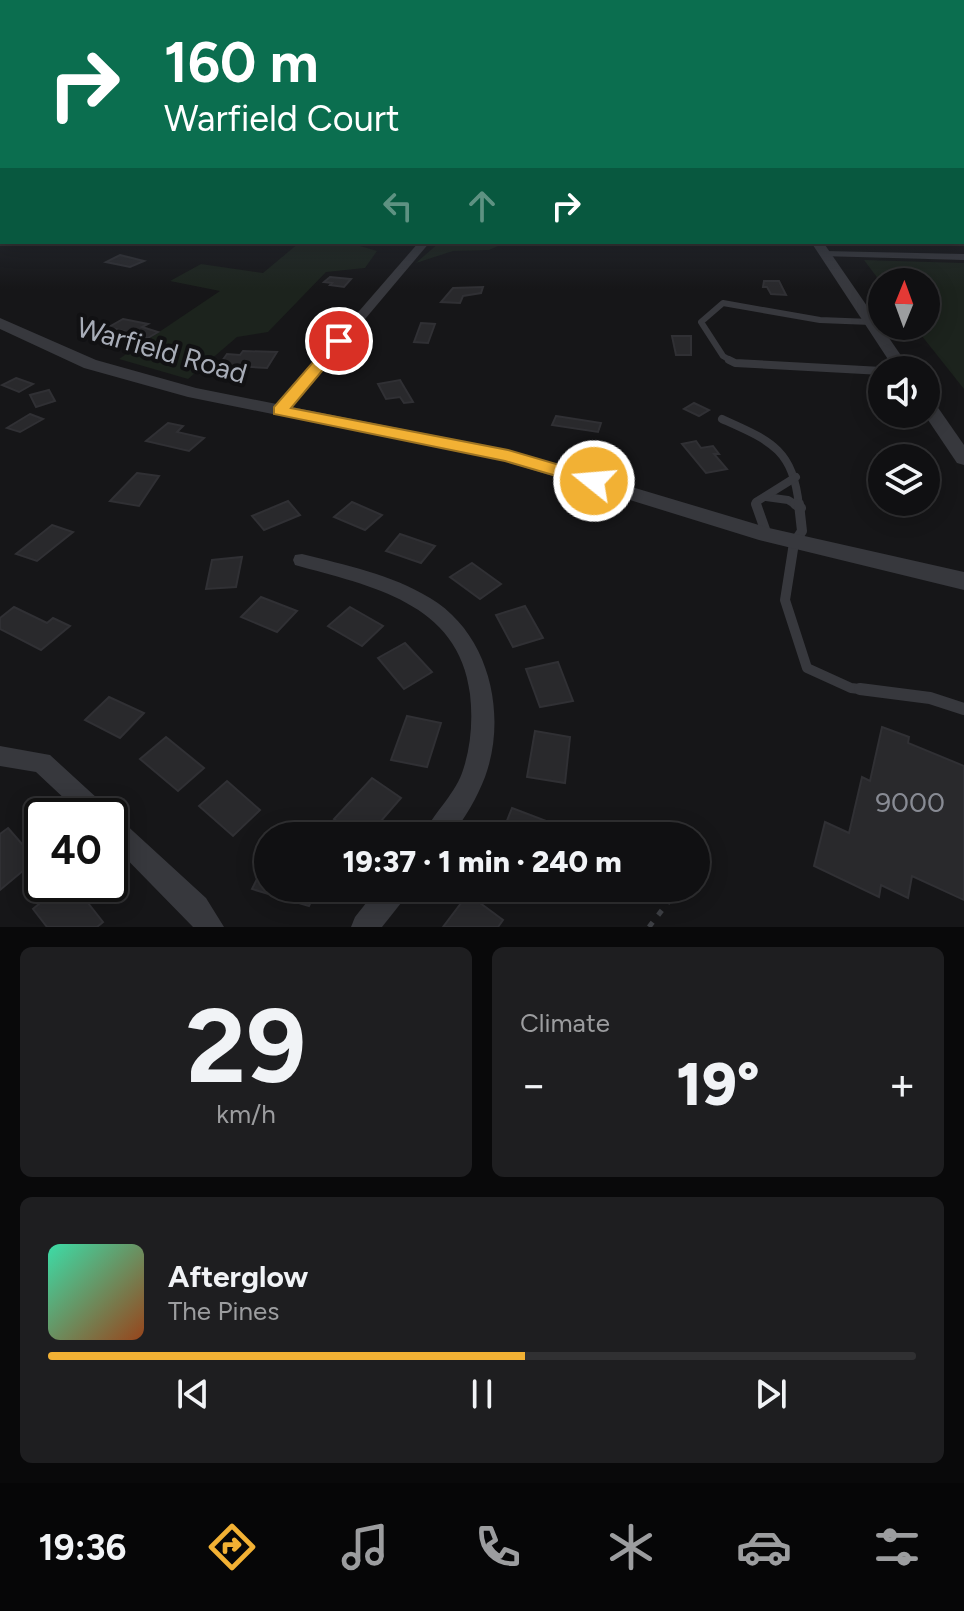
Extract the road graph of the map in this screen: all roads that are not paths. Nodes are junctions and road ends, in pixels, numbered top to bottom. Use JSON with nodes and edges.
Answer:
{"nodes":[{"id":1,"x":423,"y":244,"type":"edge"},
{"id":2,"x":821,"y":248,"type":"edge"},
{"id":3,"x":964,"y":257,"type":"edge"},
{"id":4,"x":868,"y":318,"type":"edge"},
{"id":5,"x":868,"y":322,"type":"edge"},
{"id":6,"x":0,"y":323,"type":"edge"},
{"id":7,"x":868,"y":370,"type":"edge"},
{"id":8,"x":280,"y":411,"type":"junction"},
{"id":9,"x":722,"y":419,"type":"dead end"},
{"id":10,"x":940,"y":419,"type":"edge"},
{"id":11,"x":957,"y":439,"type":"edge"},
{"id":12,"x":964,"y":459,"type":"edge"},
{"id":13,"x":796,"y":477,"type":"junction"},
{"id":14,"x":765,"y":497,"type":"junction"},
{"id":15,"x":801,"y":508,"type":"junction"},
{"id":16,"x":767,"y":535,"type":"junction"},
{"id":17,"x":794,"y":543,"type":"junction"},
{"id":18,"x":302,"y":560,"type":"dead end"},
{"id":19,"x":964,"y":581,"type":"edge"},
{"id":20,"x":964,"y":709,"type":"edge"},
{"id":21,"x":0,"y":756,"type":"edge"},
{"id":22,"x":81,"y":798,"type":"edge"},
{"id":23,"x":446,"y":822,"type":"edge"},
{"id":24,"x":128,"y":842,"type":"edge"},
{"id":25,"x":384,"y":902,"type":"edge"},
{"id":26,"x":210,"y":927,"type":"edge"},
{"id":27,"x":365,"y":927,"type":"edge"}],
"edges":[{"from":1,"to":8,"type":"street"},
{"from":2,"to":3,"type":"street"},
{"from":2,"to":4,"type":"street"},
{"from":5,"to":7,"type":"lane"},
{"from":6,"to":8,"type":"street","name":"Warfield Road"},
{"from":8,"to":16,"type":"street","name":"Warfield Road"},
{"from":9,"to":13,"type":"lane"},
{"from":10,"to":11,"type":"street"},
{"from":11,"to":12,"type":"street"},
{"from":13,"to":14,"type":"lane"},
{"from":13,"to":15,"type":"lane"},
{"from":14,"to":15,"type":"lane"},
{"from":14,"to":16,"type":"lane"},
{"from":15,"to":17,"type":"lane"},
{"from":16,"to":17,"type":"street","name":"Warfield Road"},
{"from":17,"to":19,"type":"street","name":"Warfield Road"},
{"from":17,"to":20,"type":"lane"},
{"from":18,"to":23,"type":"street"},
{"from":21,"to":22,"type":"street"},
{"from":24,"to":26,"type":"street"},
{"from":25,"to":27,"type":"street"}]}
